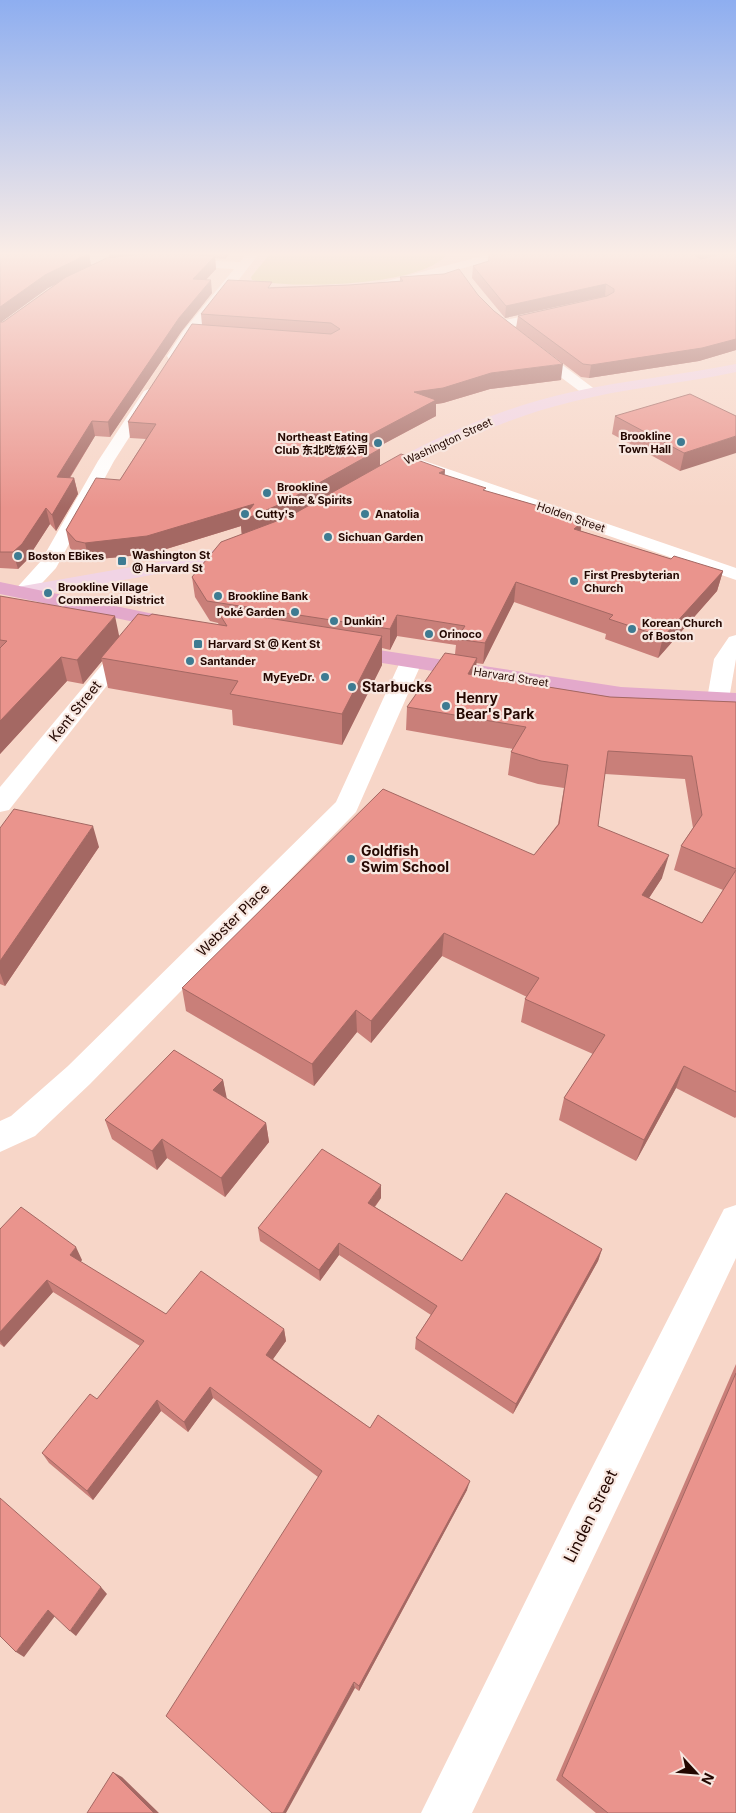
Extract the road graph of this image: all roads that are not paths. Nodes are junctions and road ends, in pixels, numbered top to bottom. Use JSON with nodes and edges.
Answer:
{"nodes":[{"id":1,"x":192,"y":339,"type":"edge"},
{"id":2,"x":518,"y":339,"type":"edge"},
{"id":3,"x":736,"y":368,"type":"edge"},
{"id":4,"x":591,"y":393,"type":"junction"},
{"id":5,"x":406,"y":460,"type":"junction"},
{"id":6,"x":363,"y":485,"type":"edge"},
{"id":7,"x":258,"y":541,"type":"edge"},
{"id":8,"x":736,"y":574,"type":"edge"},
{"id":9,"x":0,"y":588,"type":"edge"},
{"id":10,"x":23,"y":592,"type":"junction"},
{"id":11,"x":150,"y":619,"type":"junction"},
{"id":12,"x":191,"y":627,"type":"edge"},
{"id":13,"x":736,"y":641,"type":"edge"},
{"id":14,"x":324,"y":648,"type":"edge"},
{"id":15,"x":411,"y":662,"type":"junction"},
{"id":16,"x":727,"y":700,"type":"edge"},
{"id":17,"x":0,"y":804,"type":"edge"},
{"id":18,"x":0,"y":1137,"type":"edge"},
{"id":19,"x":736,"y":1221,"type":"edge"},
{"id":20,"x":446,"y":1813,"type":"edge"}],
"edges":[{"from":1,"to":10,"type":"street"},
{"from":2,"to":4,"type":"street"},
{"from":3,"to":4,"type":"main road","name":"Washington Street"},
{"from":4,"to":5,"type":"main road","name":"Washington Street"},
{"from":5,"to":6,"type":"main road","name":"Washington Street"},
{"from":5,"to":8,"type":"street","name":"Holden Street"},
{"from":7,"to":10,"type":"main road"},
{"from":9,"to":10,"type":"main road"},
{"from":10,"to":11,"type":"main road"},
{"from":11,"to":12,"type":"main road"},
{"from":11,"to":17,"type":"street","name":"Kent Street"},
{"from":13,"to":16,"type":"street"},
{"from":14,"to":15,"type":"main road","name":"Harvard Street"},
{"from":15,"to":16,"type":"main road","name":"Harvard Street"},
{"from":15,"to":18,"type":"street","name":"Webster Place"},
{"from":19,"to":20,"type":"street","name":"Linden Street"}]}
